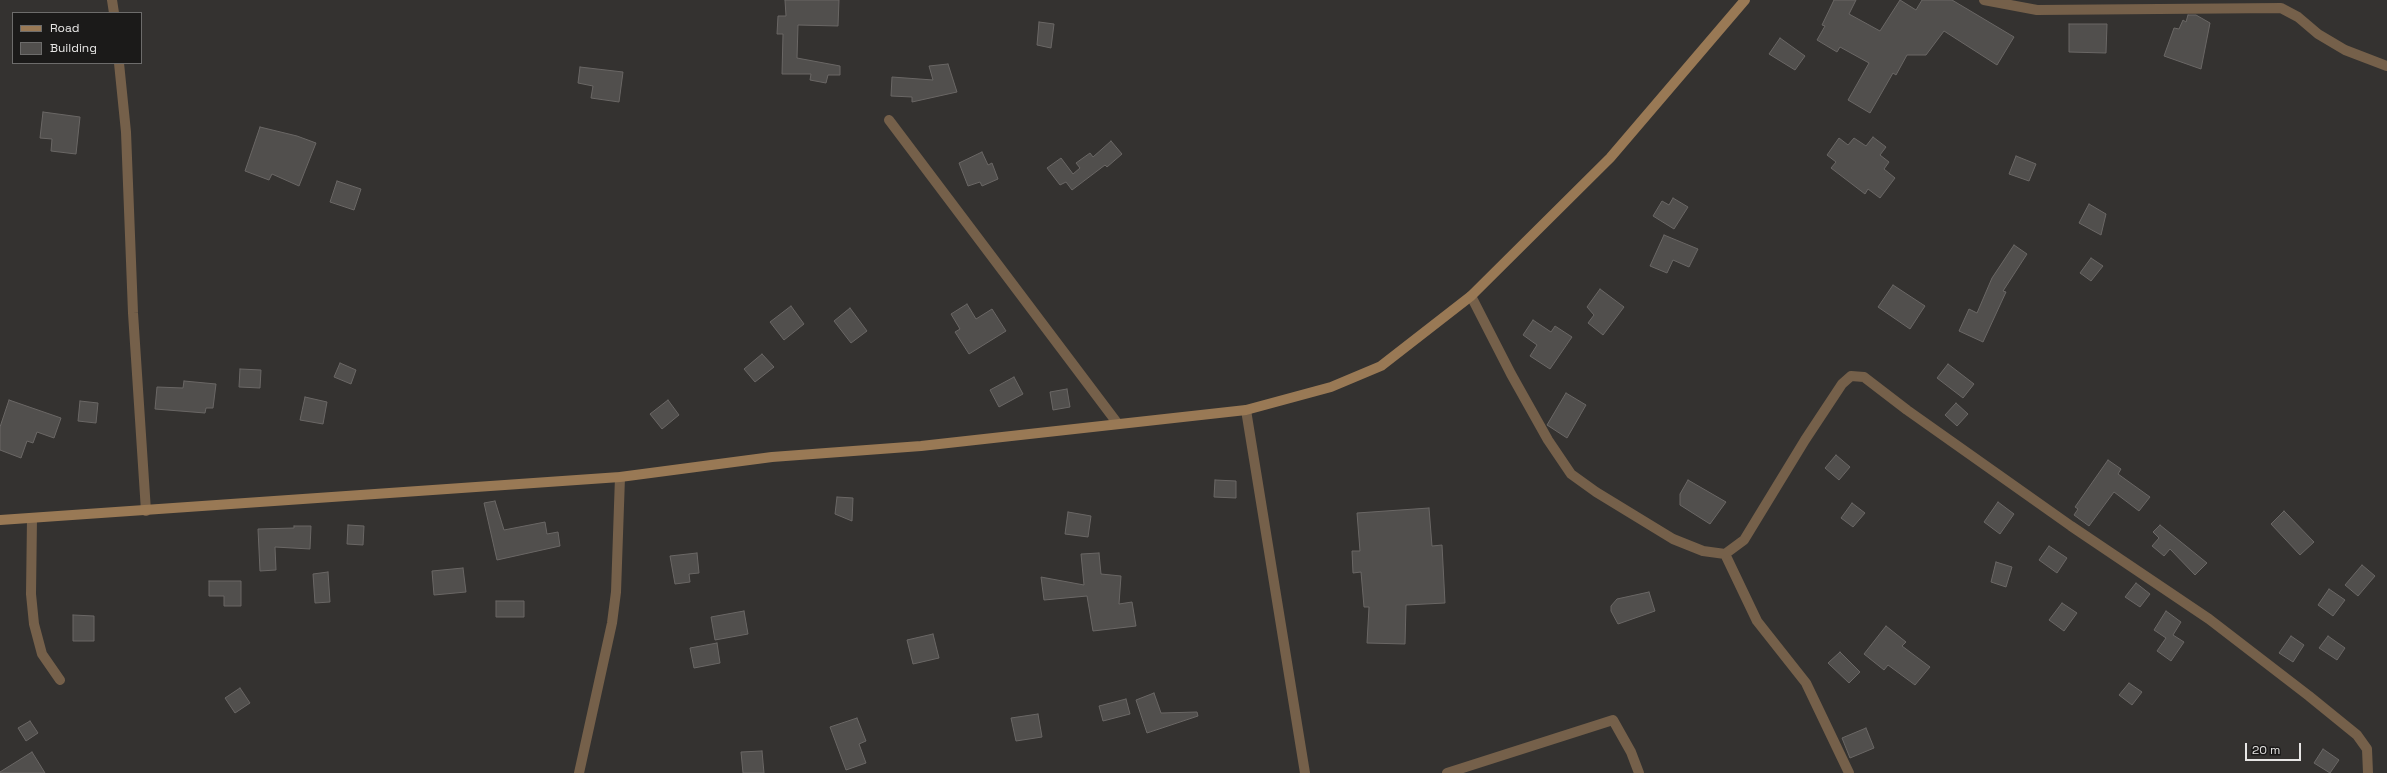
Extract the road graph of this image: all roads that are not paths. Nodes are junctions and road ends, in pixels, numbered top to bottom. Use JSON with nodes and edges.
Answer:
{"nodes":[{"id":1,"x":112,"y":0,"type":"edge"},
{"id":2,"x":1745,"y":0,"type":"edge"},
{"id":3,"x":1984,"y":0,"type":"edge"},
{"id":4,"x":114,"y":12,"type":"edge"},
{"id":5,"x":119,"y":64,"type":"edge"},
{"id":6,"x":2387,"y":66,"type":"edge"},
{"id":7,"x":888,"y":120,"type":"dead end"},
{"id":8,"x":1471,"y":296,"type":"junction"},
{"id":9,"x":1246,"y":410,"type":"junction"},
{"id":10,"x":1118,"y":424,"type":"junction"},
{"id":11,"x":620,"y":477,"type":"junction"},
{"id":12,"x":146,"y":512,"type":"junction"},
{"id":13,"x":32,"y":518,"type":"junction"},
{"id":14,"x":0,"y":520,"type":"edge"},
{"id":15,"x":1725,"y":554,"type":"junction"},
{"id":16,"x":60,"y":680,"type":"dead end"},
{"id":17,"x":579,"y":773,"type":"edge"},
{"id":18,"x":1305,"y":773,"type":"edge"},
{"id":19,"x":1447,"y":773,"type":"edge"},
{"id":20,"x":1639,"y":773,"type":"edge"},
{"id":21,"x":1849,"y":773,"type":"edge"},
{"id":22,"x":2368,"y":773,"type":"edge"}],
"edges":[{"from":1,"to":4,"type":"street"},
{"from":2,"to":8,"type":"street"},
{"from":3,"to":6,"type":"street"},
{"from":5,"to":12,"type":"street"},
{"from":7,"to":10,"type":"street"},
{"from":8,"to":9,"type":"street"},
{"from":8,"to":15,"type":"street"},
{"from":9,"to":10,"type":"street"},
{"from":9,"to":18,"type":"street"},
{"from":10,"to":11,"type":"street"},
{"from":11,"to":12,"type":"street"},
{"from":11,"to":17,"type":"street"},
{"from":12,"to":13,"type":"street"},
{"from":13,"to":14,"type":"street"},
{"from":13,"to":16,"type":"street"},
{"from":15,"to":21,"type":"street"},
{"from":15,"to":22,"type":"street"},
{"from":19,"to":20,"type":"street"}]}
